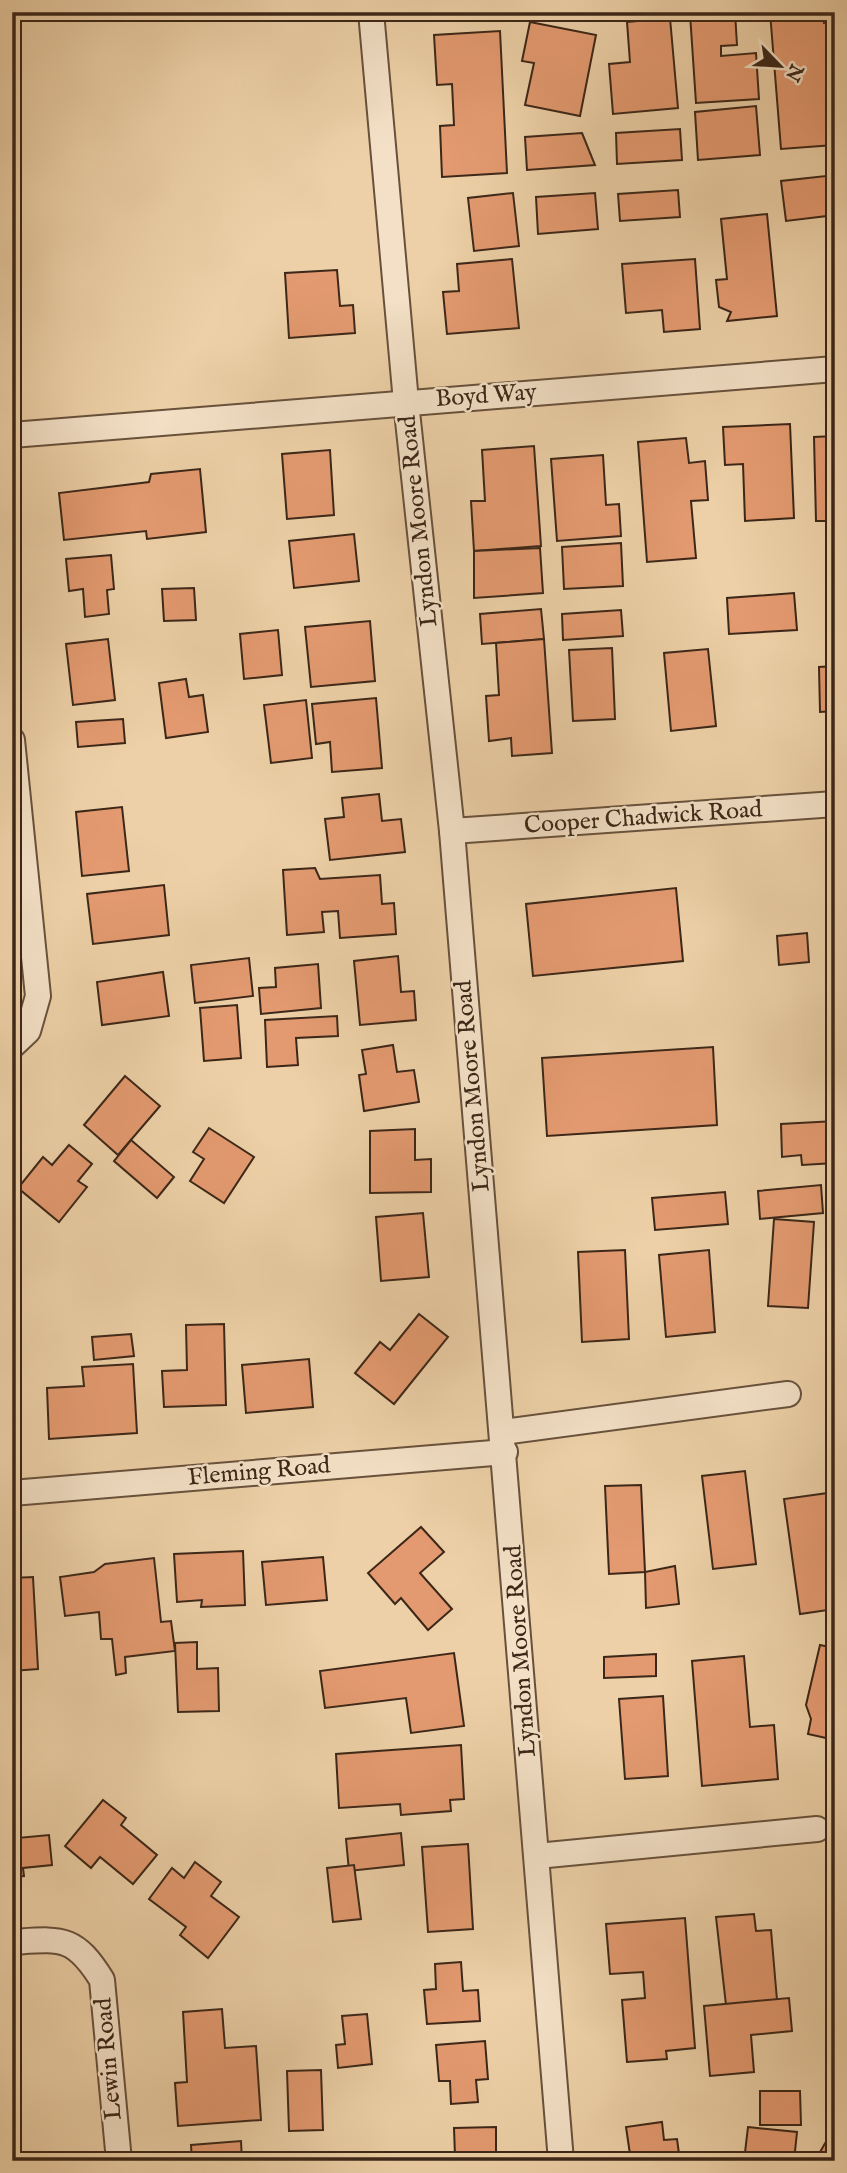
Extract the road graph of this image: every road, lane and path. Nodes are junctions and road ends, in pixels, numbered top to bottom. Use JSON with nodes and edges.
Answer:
{"nodes":[{"id":1,"x":370,"y":12,"type":"edge"},
{"id":2,"x":835,"y":369,"type":"edge"},
{"id":3,"x":407,"y":402,"type":"junction"},
{"id":4,"x":12,"y":435,"type":"edge"},
{"id":5,"x":12,"y":740,"type":"edge"},
{"id":6,"x":835,"y":804,"type":"edge"},
{"id":7,"x":452,"y":831,"type":"junction"},
{"id":8,"x":12,"y":1046,"type":"edge"},
{"id":9,"x":788,"y":1394,"type":"dead end"},
{"id":10,"x":504,"y":1442,"type":"junction"},
{"id":11,"x":12,"y":1493,"type":"edge"},
{"id":12,"x":817,"y":1829,"type":"dead end"},
{"id":13,"x":537,"y":1856,"type":"junction"},
{"id":14,"x":12,"y":1942,"type":"edge"},
{"id":15,"x":119,"y":2161,"type":"edge"},
{"id":16,"x":561,"y":2161,"type":"edge"}],
"edges":[{"from":1,"to":3,"type":"street","name":"Lyndon Moore Road"},
{"from":2,"to":3,"type":"street","name":"Boyd Way"},
{"from":3,"to":4,"type":"street","name":"Boyd Way"},
{"from":3,"to":7,"type":"street","name":"Lyndon Moore Road"},
{"from":5,"to":8,"type":"street"},
{"from":6,"to":7,"type":"street","name":"Cooper Chadwick Road"},
{"from":7,"to":10,"type":"street","name":"Lyndon Moore Road"},
{"from":9,"to":10,"type":"street","name":"Fleming Road"},
{"from":10,"to":11,"type":"street","name":"Fleming Road"},
{"from":10,"to":13,"type":"street","name":"Lyndon Moore Road"},
{"from":12,"to":13,"type":"street"},
{"from":13,"to":16,"type":"street","name":"Lyndon Moore Road"},
{"from":14,"to":15,"type":"street","name":"Lewin Road"}]}
